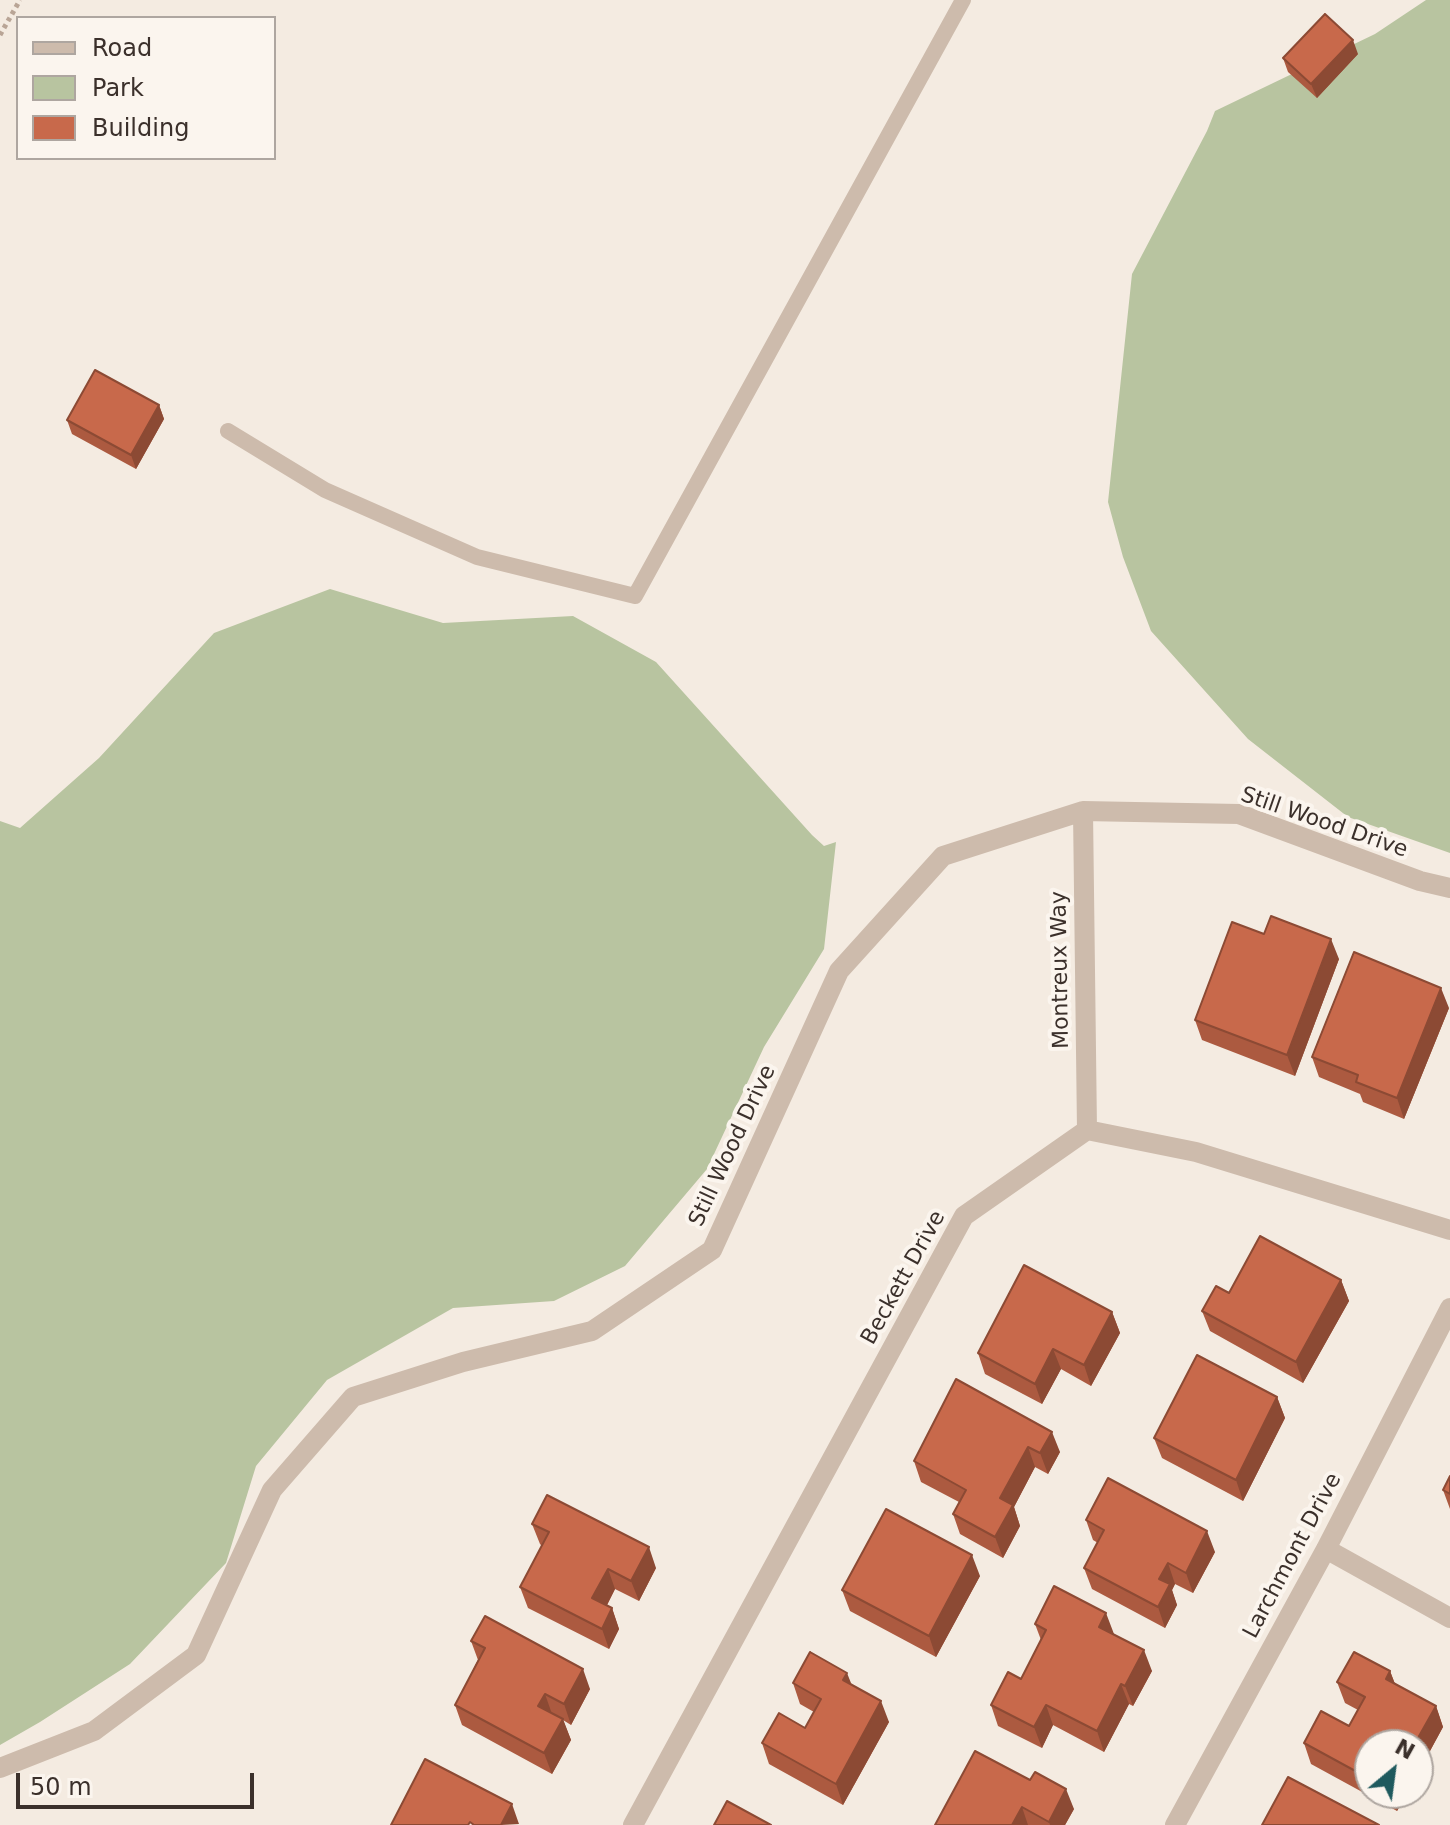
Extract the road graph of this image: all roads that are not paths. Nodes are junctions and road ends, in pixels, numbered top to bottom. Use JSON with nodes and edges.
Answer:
{"nodes":[{"id":1,"x":963,"y":0,"type":"edge"},
{"id":2,"x":228,"y":431,"type":"dead end"},
{"id":3,"x":1083,"y":811,"type":"junction"},
{"id":4,"x":1450,"y":888,"type":"edge"},
{"id":5,"x":1087,"y":1130,"type":"junction"},
{"id":6,"x":1450,"y":1230,"type":"edge"},
{"id":7,"x":1450,"y":1308,"type":"edge"},
{"id":8,"x":1326,"y":1549,"type":"junction"},
{"id":9,"x":1450,"y":1618,"type":"edge"},
{"id":10,"x":0,"y":1768,"type":"edge"},
{"id":11,"x":633,"y":1825,"type":"edge"},
{"id":12,"x":1175,"y":1825,"type":"edge"}],
"edges":[{"from":1,"to":2,"type":"lane"},
{"from":3,"to":4,"type":"street","name":"Still Wood Drive"},
{"from":3,"to":5,"type":"street","name":"Montreux Way"},
{"from":3,"to":10,"type":"street","name":"Still Wood Drive"},
{"from":5,"to":6,"type":"street"},
{"from":5,"to":11,"type":"street","name":"Beckett Drive"},
{"from":7,"to":8,"type":"street","name":"Larchmont Drive"},
{"from":8,"to":9,"type":"street"},
{"from":8,"to":12,"type":"street","name":"Larchmont Drive"}]}
